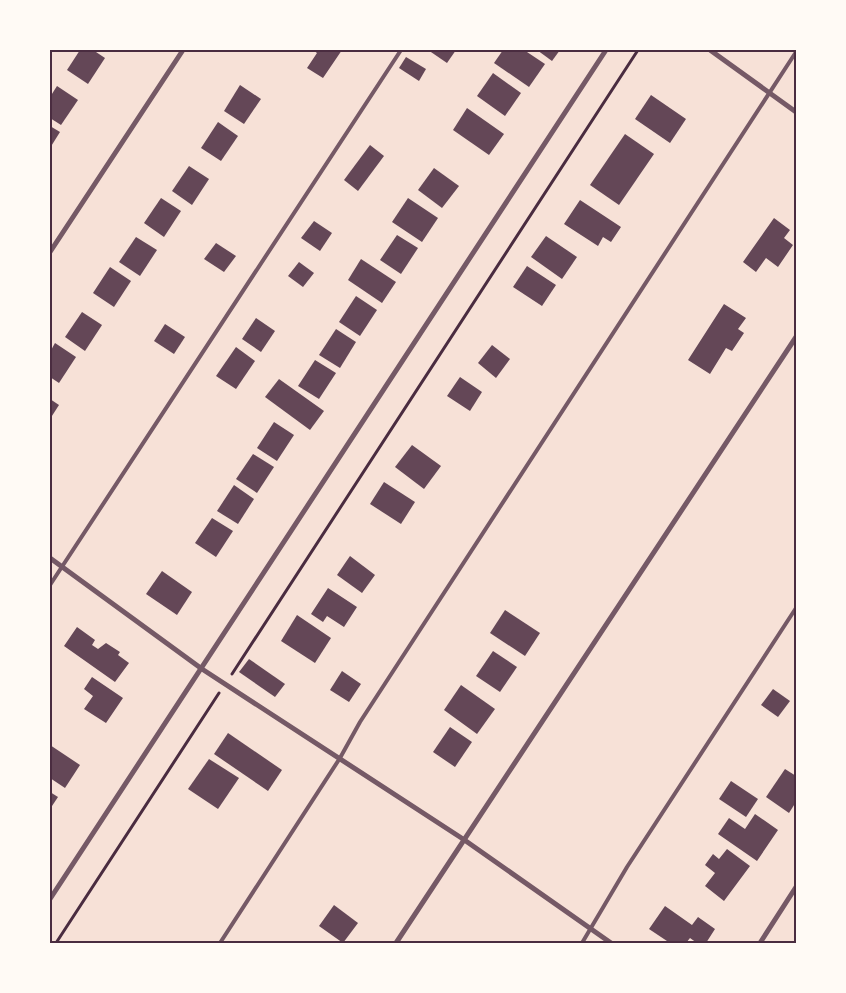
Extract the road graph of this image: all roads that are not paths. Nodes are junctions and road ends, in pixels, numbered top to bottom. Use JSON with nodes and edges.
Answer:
{"nodes":[{"id":1,"x":183,"y":50,"type":"edge"},
{"id":2,"x":401,"y":50,"type":"edge"},
{"id":3,"x":606,"y":50,"type":"edge"},
{"id":4,"x":710,"y":50,"type":"edge"},
{"id":5,"x":796,"y":52,"type":"edge"},
{"id":6,"x":770,"y":94,"type":"junction"},
{"id":7,"x":796,"y":112,"type":"edge"},
{"id":8,"x":50,"y":252,"type":"edge"},
{"id":9,"x":796,"y":337,"type":"edge"},
{"id":10,"x":50,"y":558,"type":"edge"},
{"id":11,"x":62,"y":566,"type":"junction"},
{"id":12,"x":50,"y":585,"type":"edge"},
{"id":13,"x":796,"y":608,"type":"edge"},
{"id":14,"x":202,"y":669,"type":"junction"},
{"id":15,"x":340,"y":758,"type":"junction"},
{"id":16,"x":464,"y":839,"type":"junction"},
{"id":17,"x":796,"y":887,"type":"edge"},
{"id":18,"x":50,"y":899,"type":"edge"},
{"id":19,"x":592,"y":928,"type":"junction"},
{"id":20,"x":220,"y":943,"type":"edge"},
{"id":21,"x":396,"y":943,"type":"edge"},
{"id":22,"x":582,"y":943,"type":"edge"},
{"id":23,"x":611,"y":943,"type":"edge"},
{"id":24,"x":760,"y":943,"type":"edge"}],
"edges":[{"from":1,"to":8,"type":"street"},
{"from":2,"to":11,"type":"lane"},
{"from":3,"to":14,"type":"street"},
{"from":4,"to":6,"type":"street"},
{"from":5,"to":6,"type":"lane"},
{"from":6,"to":7,"type":"street"},
{"from":6,"to":15,"type":"lane"},
{"from":9,"to":16,"type":"street"},
{"from":10,"to":11,"type":"street"},
{"from":11,"to":12,"type":"lane"},
{"from":11,"to":14,"type":"street"},
{"from":13,"to":19,"type":"lane"},
{"from":14,"to":15,"type":"street"},
{"from":14,"to":18,"type":"street"},
{"from":15,"to":16,"type":"street"},
{"from":15,"to":20,"type":"lane"},
{"from":16,"to":19,"type":"street"},
{"from":16,"to":21,"type":"street"},
{"from":17,"to":24,"type":"street"},
{"from":19,"to":22,"type":"lane"},
{"from":19,"to":23,"type":"street"}]}
